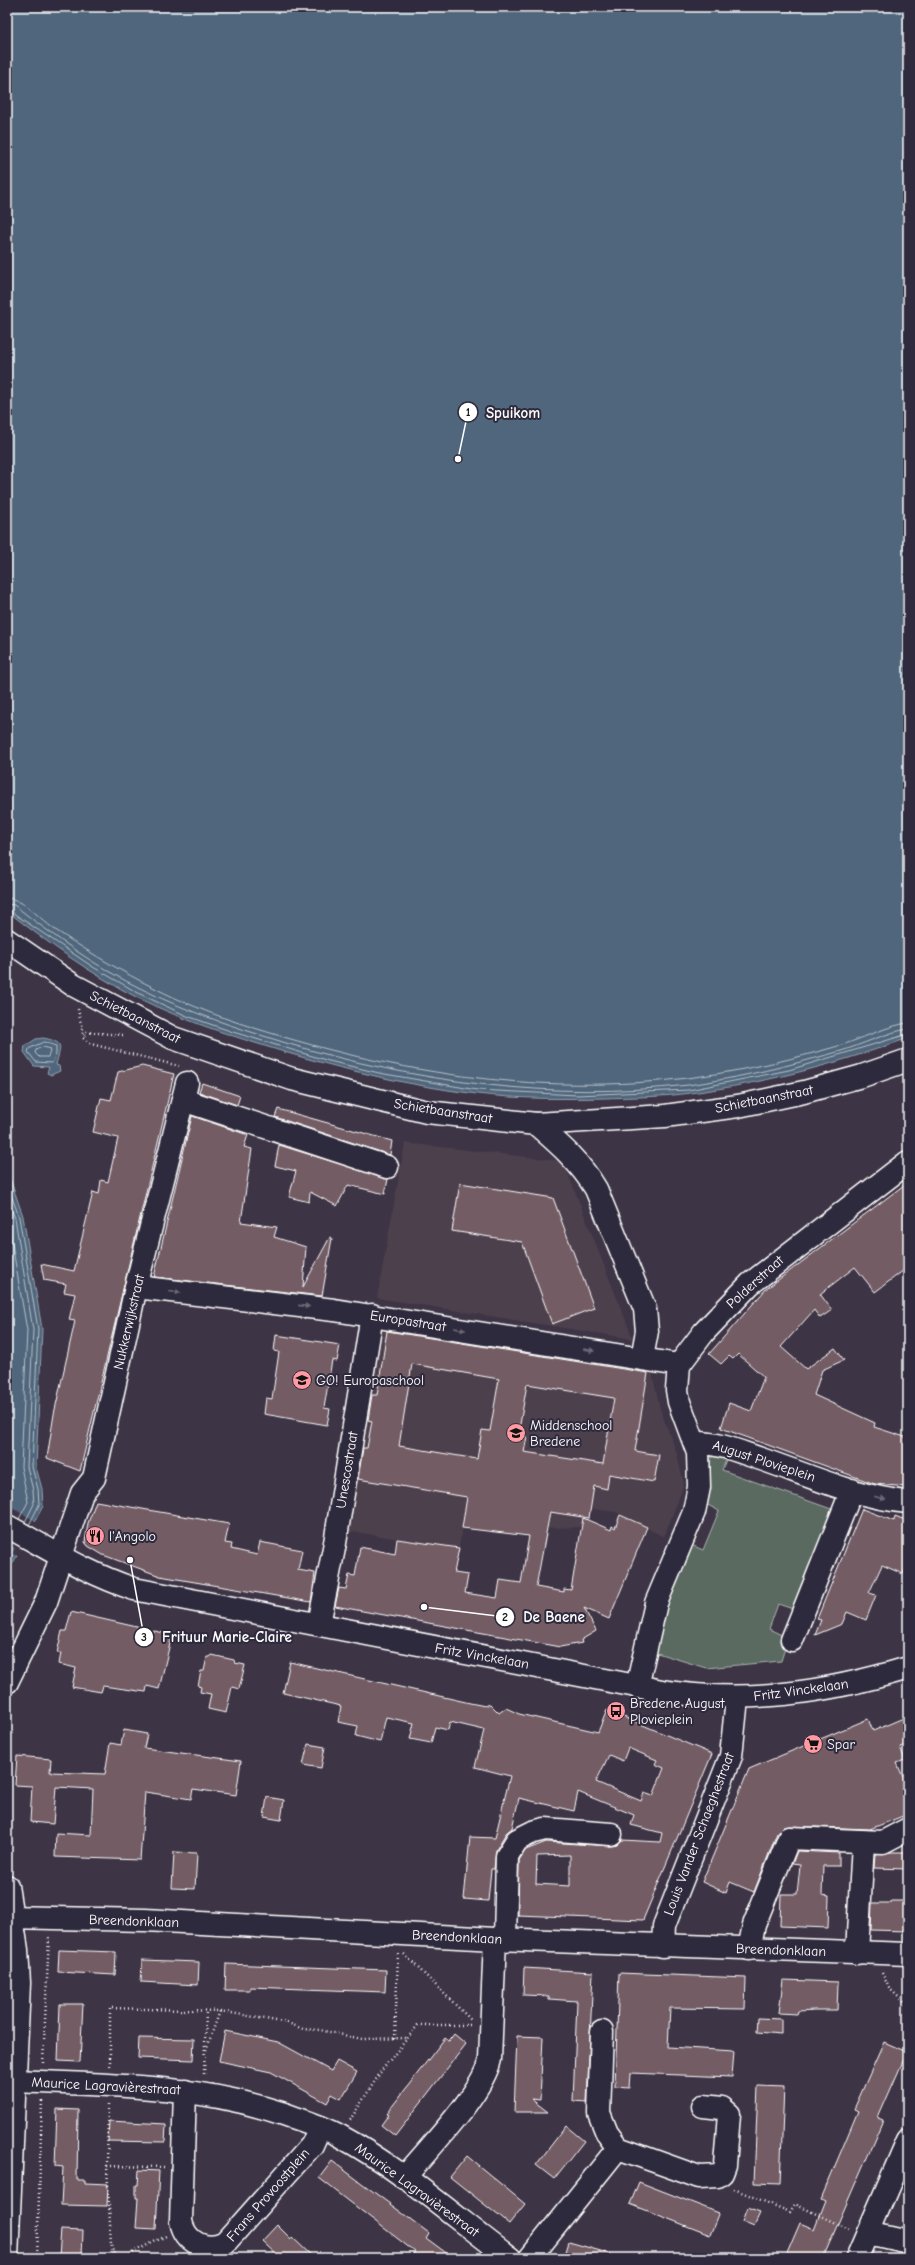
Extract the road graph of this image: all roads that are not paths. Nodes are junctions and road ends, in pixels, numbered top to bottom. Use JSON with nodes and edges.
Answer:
{"nodes":[{"id":1,"x":7,"y":940,"type":"edge"},
{"id":2,"x":908,"y":1060,"type":"edge"},
{"id":3,"x":536,"y":1124,"type":"junction"},
{"id":4,"x":908,"y":1162,"type":"edge"},
{"id":5,"x":386,"y":1167,"type":"dead end"},
{"id":6,"x":136,"y":1287,"type":"junction"},
{"id":7,"x":372,"y":1315,"type":"junction"},
{"id":8,"x":642,"y":1358,"type":"junction"},
{"id":9,"x":679,"y":1364,"type":"junction"},
{"id":10,"x":696,"y":1443,"type":"junction"},
{"id":11,"x":852,"y":1490,"type":"junction"},
{"id":12,"x":908,"y":1502,"type":"edge"},
{"id":13,"x":7,"y":1526,"type":"edge"},
{"id":14,"x":62,"y":1557,"type":"junction"},
{"id":15,"x":319,"y":1624,"type":"junction"},
{"id":16,"x":792,"y":1640,"type":"dead end"},
{"id":17,"x":908,"y":1668,"type":"edge"},
{"id":18,"x":7,"y":1682,"type":"edge"},
{"id":19,"x":637,"y":1686,"type":"junction"},
{"id":20,"x":737,"y":1698,"type":"junction"},
{"id":21,"x":908,"y":1830,"type":"edge"},
{"id":22,"x":611,"y":1834,"type":"dead end"},
{"id":23,"x":863,"y":1842,"type":"junction"},
{"id":24,"x":7,"y":1886,"type":"edge"},
{"id":25,"x":10,"y":1917,"type":"edge"},
{"id":26,"x":500,"y":1940,"type":"junction"},
{"id":27,"x":663,"y":1946,"type":"junction"},
{"id":28,"x":749,"y":1949,"type":"junction"},
{"id":29,"x":867,"y":1953,"type":"junction"},
{"id":30,"x":908,"y":1954,"type":"edge"},
{"id":31,"x":602,"y":2032,"type":"dead end"},
{"id":32,"x":15,"y":2081,"type":"junction"},
{"id":33,"x":194,"y":2092,"type":"junction"},
{"id":34,"x":703,"y":2106,"type":"dead end"},
{"id":35,"x":320,"y":2127,"type":"junction"},
{"id":36,"x":908,"y":2140,"type":"edge"},
{"id":37,"x":618,"y":2148,"type":"junction"},
{"id":38,"x":404,"y":2178,"type":"junction"},
{"id":39,"x":908,"y":2242,"type":"edge"},
{"id":40,"x":863,"y":2244,"type":"edge"},
{"id":41,"x":228,"y":2251,"type":"edge"},
{"id":42,"x":7,"y":2258,"type":"edge"},
{"id":43,"x":510,"y":2258,"type":"edge"},
{"id":44,"x":530,"y":2258,"type":"edge"}],
"edges":[{"from":1,"to":3,"type":"street","name":"Schietbaanstraat"},
{"from":2,"to":3,"type":"street","name":"Schietbaanstraat"},
{"from":3,"to":8,"type":"street"},
{"from":4,"to":9,"type":"street","name":"Polderstraat"},
{"from":5,"to":6,"type":"street","name":"Nukkerwijkstraat"},
{"from":6,"to":7,"type":"street","name":"Europastraat","one_way":true},
{"from":6,"to":14,"type":"street","name":"Nukkerwijkstraat"},
{"from":7,"to":8,"type":"street","name":"Europastraat","one_way":true},
{"from":7,"to":15,"type":"street","name":"Unescostraat"},
{"from":8,"to":9,"type":"street","name":"Europastraat"},
{"from":9,"to":10,"type":"street"},
{"from":10,"to":11,"type":"street","name":"August Plovieplein"},
{"from":10,"to":19,"type":"street","name":"August Plovieplein"},
{"from":11,"to":12,"type":"street","name":"August Plovieplein","one_way":true},
{"from":11,"to":16,"type":"street"},
{"from":13,"to":14,"type":"street","name":"Fritz Vinckelaan"},
{"from":14,"to":15,"type":"street","name":"Fritz Vinckelaan"},
{"from":14,"to":18,"type":"street","name":"Nukkerwijkstraat"},
{"from":15,"to":19,"type":"street","name":"Fritz Vinckelaan"},
{"from":17,"to":20,"type":"street","name":"Fritz Vinckelaan"},
{"from":19,"to":20,"type":"street","name":"Fritz Vinckelaan"},
{"from":20,"to":27,"type":"street","name":"Louis Vander Schaeghestraat"},
{"from":21,"to":23,"type":"street"},
{"from":22,"to":26,"type":"street"},
{"from":23,"to":28,"type":"street"},
{"from":23,"to":29,"type":"street"},
{"from":24,"to":25,"type":"street"},
{"from":25,"to":26,"type":"street","name":"Breendonklaan"},
{"from":25,"to":32,"type":"street"},
{"from":26,"to":27,"type":"street","name":"Breendonklaan"},
{"from":26,"to":38,"type":"street"},
{"from":27,"to":28,"type":"street","name":"Breendonklaan"},
{"from":28,"to":29,"type":"street","name":"Breendonklaan"},
{"from":29,"to":30,"type":"street","name":"Breendonklaan"},
{"from":31,"to":37,"type":"street"},
{"from":32,"to":33,"type":"street","name":"Maurice Lagravièrestraat"},
{"from":32,"to":42,"type":"street"},
{"from":33,"to":35,"type":"street","name":"Maurice Lagravièrestraat"},
{"from":33,"to":41,"type":"street","name":"Frans Provoostplein"},
{"from":34,"to":37,"type":"street"},
{"from":35,"to":38,"type":"street","name":"Maurice Lagravièrestraat"},
{"from":35,"to":41,"type":"street","name":"Frans Provoostplein"},
{"from":36,"to":40,"type":"street"},
{"from":37,"to":44,"type":"street"},
{"from":38,"to":43,"type":"street","name":"Maurice Lagravièrestraat"},
{"from":39,"to":40,"type":"street"}]}
